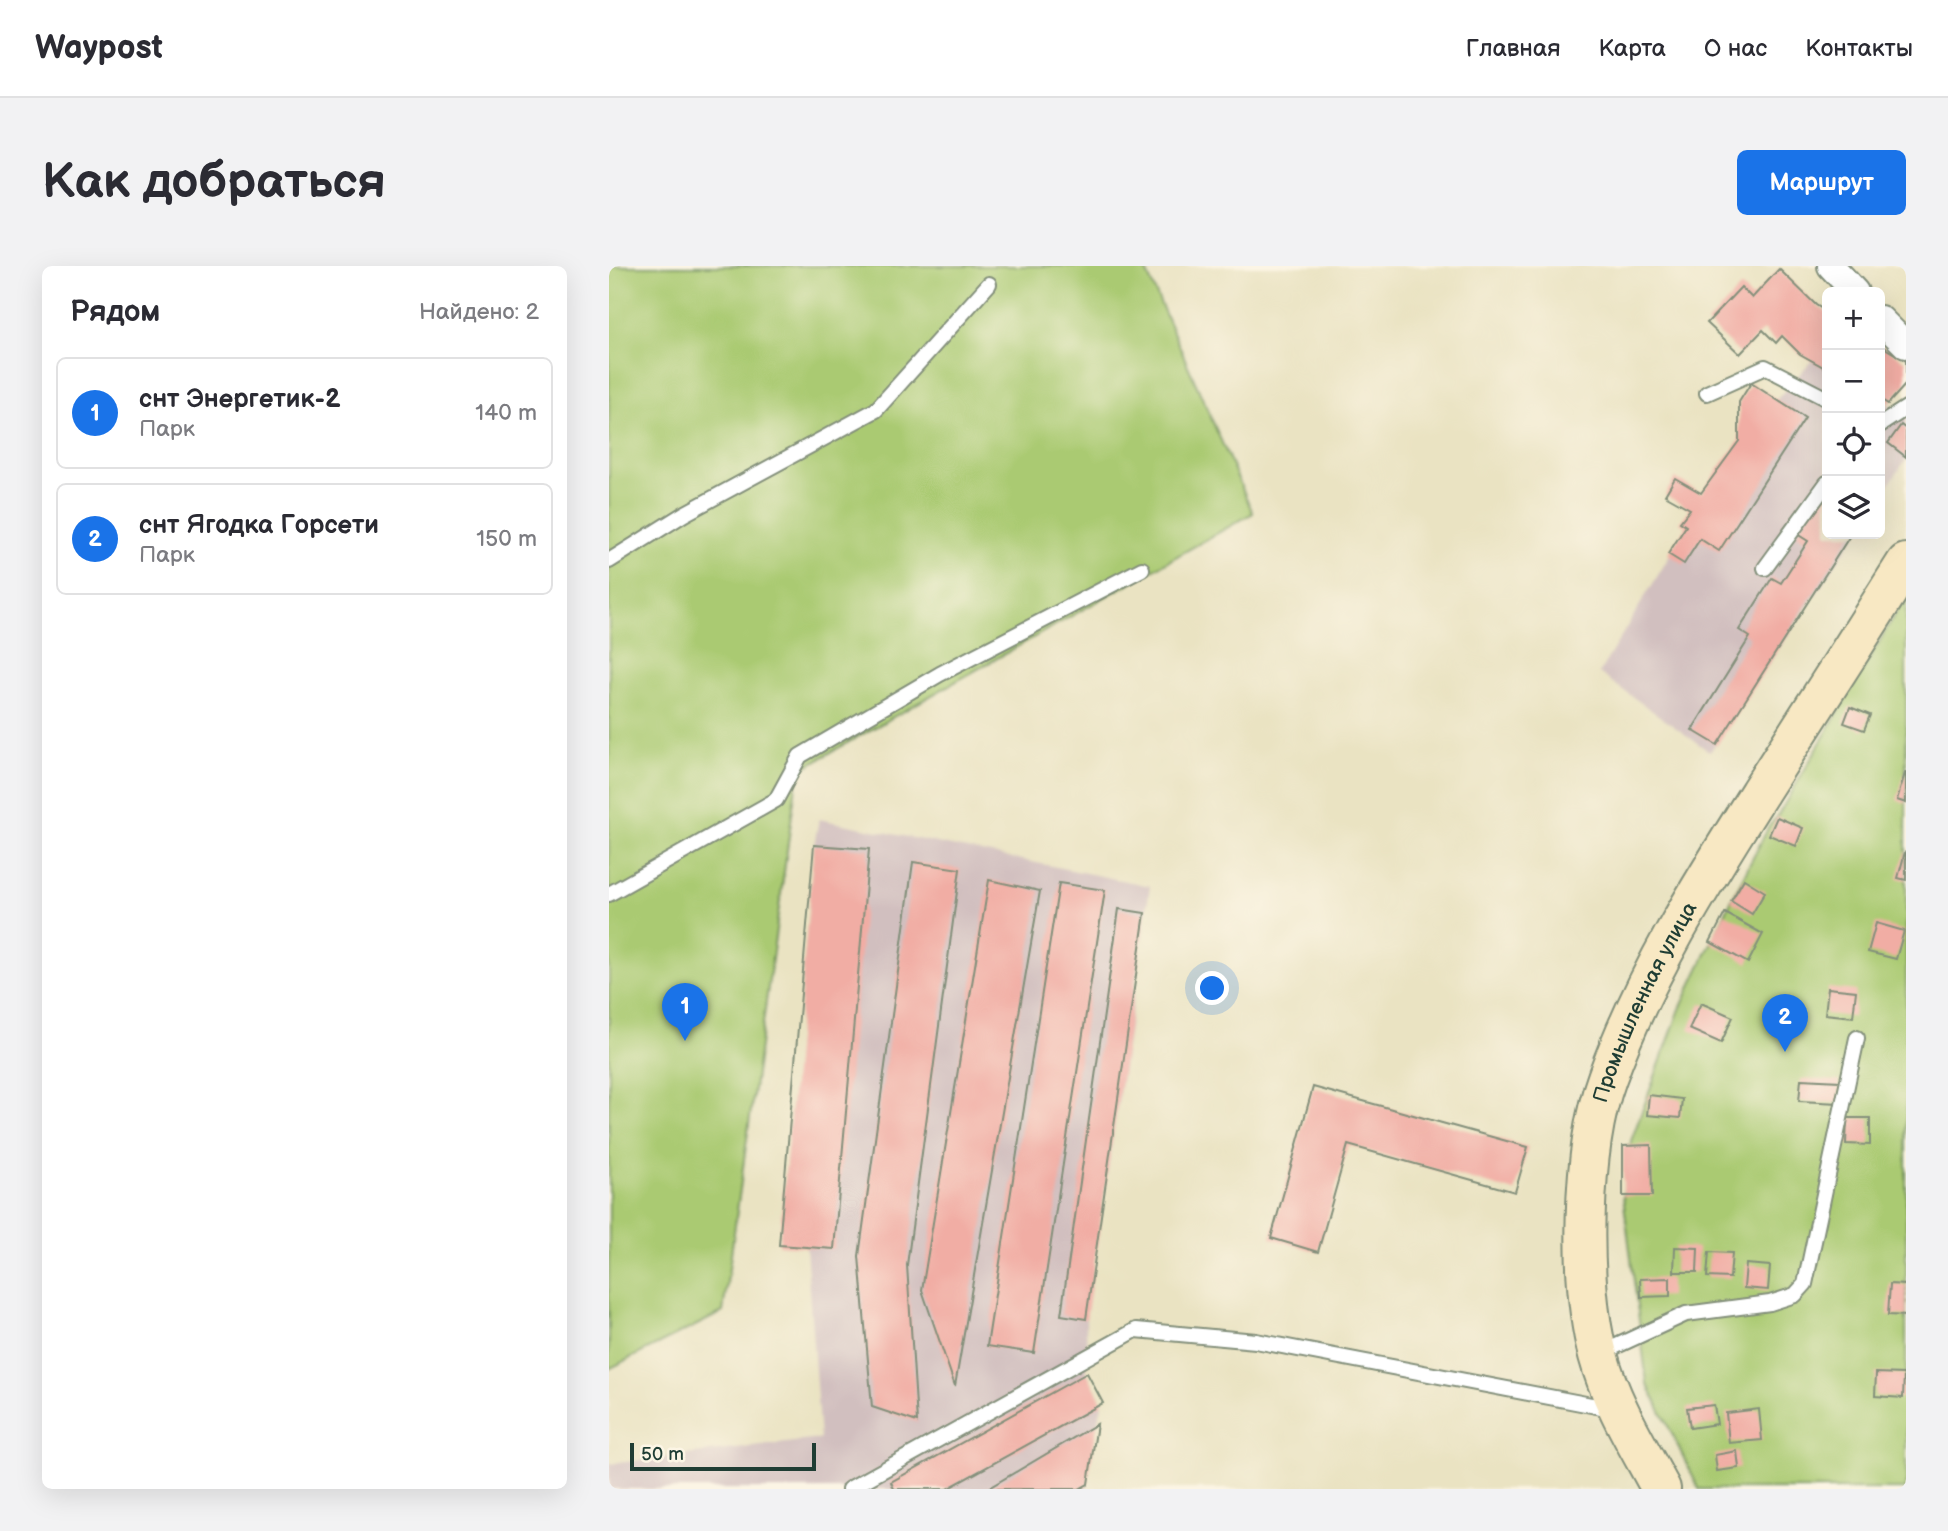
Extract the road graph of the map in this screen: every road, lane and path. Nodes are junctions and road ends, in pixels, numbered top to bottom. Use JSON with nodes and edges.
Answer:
{"nodes":[{"id":1,"x":1831,"y":266,"type":"edge"},
{"id":2,"x":989,"y":284,"type":"dead end"},
{"id":3,"x":1850,"y":287,"type":"edge"},
{"id":4,"x":1885,"y":324,"type":"edge"},
{"id":5,"x":1906,"y":345,"type":"edge"},
{"id":6,"x":1707,"y":393,"type":"dead end"},
{"id":7,"x":1822,"y":396,"type":"edge"},
{"id":8,"x":1906,"y":408,"type":"edge"},
{"id":9,"x":1885,"y":422,"type":"edge"},
{"id":10,"x":1822,"y":490,"type":"edge"},
{"id":11,"x":609,"y":561,"type":"edge"},
{"id":12,"x":1906,"y":563,"type":"edge"},
{"id":13,"x":1765,"y":568,"type":"dead end"},
{"id":14,"x":1142,"y":569,"type":"dead end"},
{"id":15,"x":609,"y":894,"type":"edge"},
{"id":16,"x":1857,"y":1038,"type":"dead end"},
{"id":17,"x":1598,"y":1354,"type":"junction"},
{"id":18,"x":1619,"y":1410,"type":"junction"},
{"id":19,"x":849,"y":1489,"type":"edge"},
{"id":20,"x":1661,"y":1489,"type":"edge"}],
"edges":[{"from":1,"to":3,"type":"street"},
{"from":2,"to":11,"type":"lane"},
{"from":4,"to":5,"type":"street"},
{"from":6,"to":7,"type":"lane"},
{"from":8,"to":9,"type":"lane"},
{"from":10,"to":13,"type":"lane"},
{"from":12,"to":17,"type":"main road","name":"Промышленная улица"},
{"from":14,"to":15,"type":"lane"},
{"from":16,"to":17,"type":"lane"},
{"from":17,"to":18,"type":"main road","name":"Промышленная улица"},
{"from":18,"to":19,"type":"lane"},
{"from":18,"to":20,"type":"main road","name":"Промышленная улица"}]}
